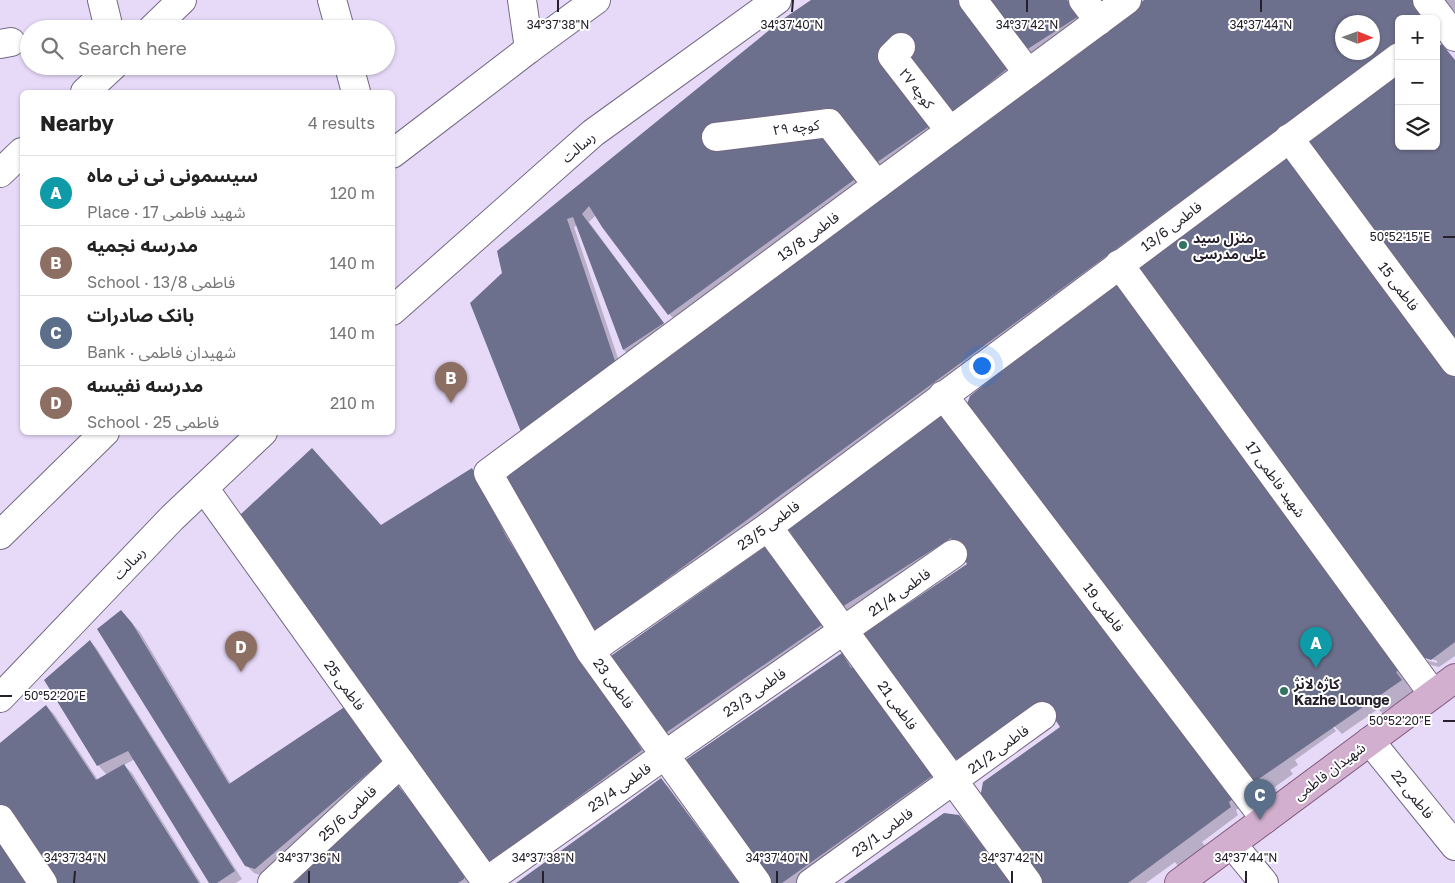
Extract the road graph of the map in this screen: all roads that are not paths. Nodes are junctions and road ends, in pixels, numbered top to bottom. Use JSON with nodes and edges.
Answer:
{"nodes":[{"id":1,"x":102,"y":0,"type":"edge"},
{"id":2,"x":182,"y":0,"type":"edge"},
{"id":3,"x":332,"y":0,"type":"edge"},
{"id":4,"x":522,"y":0,"type":"edge"},
{"id":5,"x":596,"y":0,"type":"edge"},
{"id":6,"x":777,"y":0,"type":"edge"},
{"id":7,"x":973,"y":0,"type":"edge"},
{"id":8,"x":1127,"y":0,"type":"edge"},
{"id":9,"x":1427,"y":0,"type":"edge"},
{"id":10,"x":1091,"y":10,"type":"edge"},
{"id":11,"x":107,"y":20,"type":"edge"},
{"id":12,"x":161,"y":20,"type":"edge"},
{"id":13,"x":338,"y":20,"type":"edge"},
{"id":14,"x":1448,"y":26,"type":"edge"},
{"id":15,"x":901,"y":47,"type":"dead end"},
{"id":16,"x":529,"y":49,"type":"junction"},
{"id":17,"x":1395,"y":59,"type":"edge"},
{"id":18,"x":1028,"y":73,"type":"junction"},
{"id":19,"x":103,"y":75,"type":"edge"},
{"id":20,"x":352,"y":75,"type":"edge"},
{"id":21,"x":87,"y":90,"type":"edge"},
{"id":22,"x":356,"y":90,"type":"edge"},
{"id":23,"x":950,"y":131,"type":"junction"},
{"id":24,"x":716,"y":137,"type":"dead end"},
{"id":25,"x":1289,"y":138,"type":"junction"},
{"id":26,"x":395,"y":152,"type":"edge"},
{"id":27,"x":20,"y":154,"type":"edge"},
{"id":28,"x":0,"y":174,"type":"edge"},
{"id":29,"x":877,"y":185,"type":"junction"},
{"id":30,"x":1119,"y":264,"type":"junction"},
{"id":31,"x":395,"y":308,"type":"edge"},
{"id":32,"x":1455,"y":362,"type":"edge"},
{"id":33,"x":943,"y":395,"type":"junction"},
{"id":34,"x":102,"y":435,"type":"edge"},
{"id":35,"x":260,"y":435,"type":"edge"},
{"id":36,"x":488,"y":473,"type":"joint"},
{"id":37,"x":204,"y":488,"type":"junction"},
{"id":38,"x":768,"y":527,"type":"junction"},
{"id":39,"x":0,"y":535,"type":"edge"},
{"id":40,"x":954,"y":554,"type":"dead end"},
{"id":41,"x":844,"y":630,"type":"junction"},
{"id":42,"x":590,"y":651,"type":"junction"},
{"id":43,"x":1455,"y":678,"type":"edge"},
{"id":44,"x":1433,"y":694,"type":"junction"},
{"id":45,"x":0,"y":698,"type":"edge"},
{"id":46,"x":1042,"y":716,"type":"dead end"},
{"id":47,"x":1370,"y":741,"type":"junction"},
{"id":48,"x":665,"y":754,"type":"junction"},
{"id":49,"x":401,"y":763,"type":"junction"},
{"id":50,"x":954,"y":781,"type":"junction"},
{"id":51,"x":0,"y":819,"type":"edge"},
{"id":52,"x":1265,"y":819,"type":"junction"},
{"id":53,"x":1232,"y":844,"type":"junction"},
{"id":54,"x":1455,"y":846,"type":"edge"},
{"id":55,"x":43,"y":883,"type":"edge"},
{"id":56,"x":272,"y":883,"type":"edge"},
{"id":57,"x":486,"y":883,"type":"edge"},
{"id":58,"x":757,"y":883,"type":"edge"},
{"id":59,"x":811,"y":883,"type":"edge"},
{"id":60,"x":1028,"y":883,"type":"edge"},
{"id":61,"x":1179,"y":883,"type":"edge"},
{"id":62,"x":1264,"y":883,"type":"edge"}],
"edges":[{"from":1,"to":11,"type":"street"},
{"from":2,"to":12,"type":"street"},
{"from":3,"to":13,"type":"street"},
{"from":4,"to":16,"type":"street"},
{"from":5,"to":16,"type":"street"},
{"from":6,"to":31,"type":"street","name":"رسالت"},
{"from":7,"to":18,"type":"street"},
{"from":8,"to":10,"type":"street","name":"فاطمی 13/8"},
{"from":9,"to":14,"type":"street"},
{"from":10,"to":18,"type":"street","name":"فاطمی 13/8"},
{"from":15,"to":23,"type":"street","name":"کوچه ۲۷"},
{"from":16,"to":26,"type":"street"},
{"from":17,"to":25,"type":"street","name":"فاطمی 13/6"},
{"from":18,"to":23,"type":"street","name":"فاطمی 13/8"},
{"from":19,"to":21,"type":"street"},
{"from":20,"to":22,"type":"street"},
{"from":23,"to":29,"type":"street","name":"فاطمی 13/8"},
{"from":24,"to":29,"type":"street","name":"کوچه ۲۹"},
{"from":25,"to":30,"type":"street","name":"فاطمی 13/6"},
{"from":25,"to":32,"type":"street","name":"فاطمی 15"},
{"from":27,"to":28,"type":"street"},
{"from":29,"to":36,"type":"street","name":"فاطمی 13/8"},
{"from":30,"to":33,"type":"street","name":"فاطمی 13/6"},
{"from":30,"to":44,"type":"street","name":"شهید فاطمی 17"},
{"from":33,"to":38,"type":"street","name":"فاطمی 23/5"},
{"from":33,"to":52,"type":"street","name":"فاطمی 19"},
{"from":34,"to":39,"type":"street"},
{"from":35,"to":37,"type":"street","name":"رسالت"},
{"from":36,"to":42,"type":"street","name":"فاطمی 23"},
{"from":37,"to":45,"type":"street","name":"رسالت"},
{"from":37,"to":49,"type":"street","name":"فاطمی 25"},
{"from":38,"to":41,"type":"street","name":"فاطمی 21"},
{"from":38,"to":42,"type":"street","name":"فاطمی 23/5"},
{"from":40,"to":41,"type":"street","name":"فاطمی 21/4"},
{"from":41,"to":48,"type":"street","name":"فاطمی 23/3"},
{"from":41,"to":50,"type":"street","name":"فاطمی 21"},
{"from":42,"to":48,"type":"street","name":"فاطمی 23"},
{"from":43,"to":44,"type":"main road","name":"شهیدان فاطمی"},
{"from":44,"to":47,"type":"main road","name":"شهیدان فاطمی"},
{"from":46,"to":50,"type":"street","name":"فاطمی 21/2"},
{"from":47,"to":52,"type":"main road","name":"شهیدان فاطمی"},
{"from":47,"to":54,"type":"street","name":"فاطمی 22"},
{"from":48,"to":57,"type":"street","name":"فاطمی 23/4"},
{"from":48,"to":58,"type":"street","name":"فاطمی 23"},
{"from":49,"to":56,"type":"street","name":"فاطمی 25/6"},
{"from":49,"to":57,"type":"street","name":"فاطمی 25"},
{"from":50,"to":59,"type":"street","name":"فاطمی 23/1"},
{"from":50,"to":60,"type":"street","name":"فاطمی 21"},
{"from":51,"to":55,"type":"street"},
{"from":52,"to":53,"type":"main road","name":"شهیدان فاطمی"},
{"from":53,"to":61,"type":"main road","name":"شهیدان فاطمی"},
{"from":53,"to":62,"type":"street"}]}
